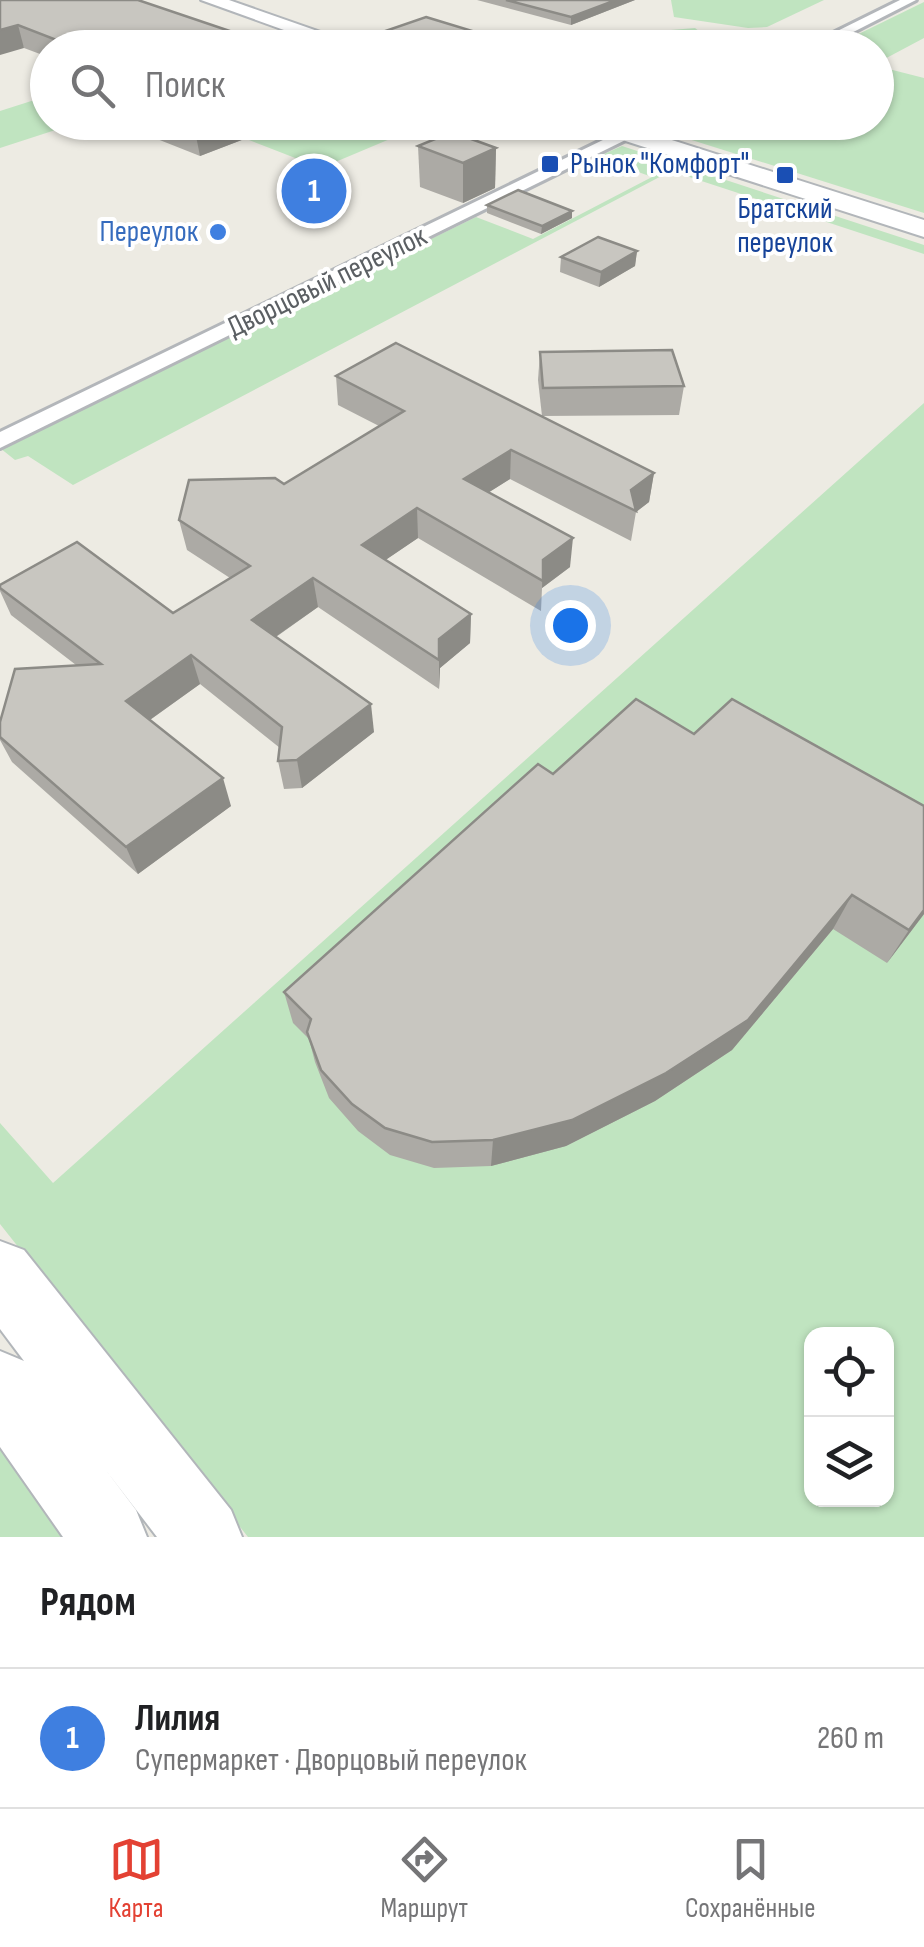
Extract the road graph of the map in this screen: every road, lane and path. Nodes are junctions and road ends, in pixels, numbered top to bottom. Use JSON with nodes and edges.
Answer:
{"nodes":[{"id":1,"x":210,"y":0,"type":"edge"},
{"id":2,"x":910,"y":0,"type":"edge"},
{"id":3,"x":301,"y":30,"type":"edge"},
{"id":4,"x":848,"y":30,"type":"edge"},
{"id":5,"x":619,"y":140,"type":"edge"},
{"id":6,"x":645,"y":140,"type":"edge"},
{"id":7,"x":924,"y":229,"type":"edge"},
{"id":8,"x":0,"y":441,"type":"edge"},
{"id":9,"x":0,"y":1274,"type":"edge"},
{"id":10,"x":0,"y":1386,"type":"edge"},
{"id":11,"x":109,"y":1537,"type":"edge"},
{"id":12,"x":204,"y":1537,"type":"edge"}],
"edges":[{"from":1,"to":3,"type":"main road"},
{"from":2,"to":4,"type":"street"},
{"from":5,"to":8,"type":"street","name":"Дворцовый переулок"},
{"from":6,"to":7,"type":"main road"},
{"from":9,"to":12,"type":"main road"},
{"from":10,"to":11,"type":"main road"}]}
